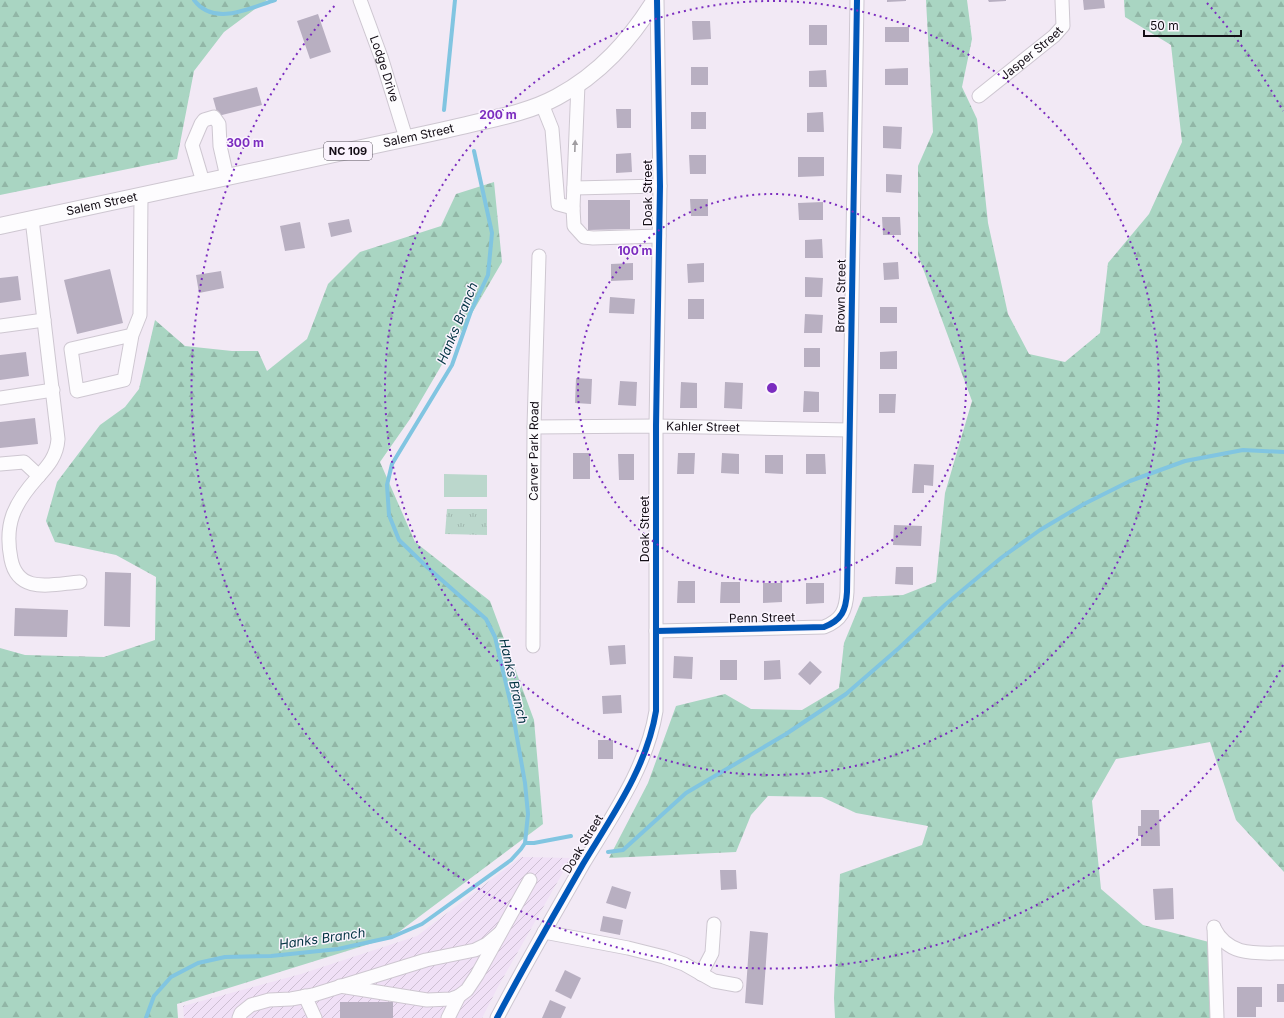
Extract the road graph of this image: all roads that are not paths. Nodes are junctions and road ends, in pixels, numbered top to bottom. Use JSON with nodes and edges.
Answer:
{"nodes":[{"id":1,"x":360,"y":0,"type":"edge"},
{"id":2,"x":656,"y":0,"type":"edge"},
{"id":3,"x":857,"y":0,"type":"edge"},
{"id":4,"x":1062,"y":0,"type":"edge"},
{"id":5,"x":578,"y":84,"type":"junction"},
{"id":6,"x":979,"y":96,"type":"dead end"},
{"id":7,"x":542,"y":104,"type":"junction"},
{"id":8,"x":406,"y":138,"type":"junction"},
{"id":9,"x":227,"y":177,"type":"junction"},
{"id":10,"x":203,"y":182,"type":"junction"},
{"id":11,"x":660,"y":186,"type":"junction"},
{"id":12,"x":574,"y":187,"type":"junction"},
{"id":13,"x":141,"y":196,"type":"junction"},
{"id":14,"x":573,"y":208,"type":"junction"},
{"id":15,"x":32,"y":219,"type":"junction"},
{"id":16,"x":0,"y":226,"type":"edge"},
{"id":17,"x":659,"y":236,"type":"junction"},
{"id":18,"x":539,"y":256,"type":"dead end"},
{"id":19,"x":44,"y":320,"type":"junction"},
{"id":20,"x":0,"y":326,"type":"edge"},
{"id":21,"x":132,"y":335,"type":"junction"},
{"id":22,"x":53,"y":390,"type":"junction"},
{"id":23,"x":0,"y":398,"type":"edge"},
{"id":24,"x":656,"y":426,"type":"junction"},
{"id":25,"x":534,"y":427,"type":"junction"},
{"id":26,"x":849,"y":430,"type":"junction"},
{"id":27,"x":0,"y":464,"type":"edge"},
{"id":28,"x":39,"y":476,"type":"junction"},
{"id":29,"x":80,"y":582,"type":"dead end"},
{"id":30,"x":847,"y":592,"type":"joint"},
{"id":31,"x":656,"y":631,"type":"junction"},
{"id":32,"x":533,"y":646,"type":"dead end"},
{"id":33,"x":530,"y":880,"type":"dead end"},
{"id":34,"x":714,"y":924,"type":"dead end"},
{"id":35,"x":544,"y":932,"type":"junction"},
{"id":36,"x":500,"y":933,"type":"junction"},
{"id":37,"x":1284,"y":953,"type":"edge"},
{"id":38,"x":701,"y":974,"type":"junction"},
{"id":39,"x":736,"y":985,"type":"dead end"},
{"id":40,"x":338,"y":986,"type":"junction"},
{"id":41,"x":305,"y":996,"type":"junction"},
{"id":42,"x":459,"y":996,"type":"junction"},
{"id":43,"x":239,"y":1018,"type":"edge"},
{"id":44,"x":315,"y":1018,"type":"edge"},
{"id":45,"x":448,"y":1018,"type":"edge"},
{"id":46,"x":497,"y":1018,"type":"edge"},
{"id":47,"x":1217,"y":1018,"type":"edge"}],
"edges":[{"from":1,"to":8,"type":"street","name":"Lodge Drive"},
{"from":2,"to":5,"type":"main road","name":"Salem Street","number":"NC 109"},
{"from":2,"to":11,"type":"street","name":"Doak Street"},
{"from":3,"to":26,"type":"street","name":"Brown Street"},
{"from":4,"to":6,"type":"street","name":"Jasper Street"},
{"from":5,"to":7,"type":"main road","name":"Salem Street","number":"NC 109"},
{"from":12,"to":5,"type":"street","one_way":true},
{"from":7,"to":8,"type":"main road","name":"Salem Street","number":"NC 109"},
{"from":7,"to":14,"type":"street"},
{"from":8,"to":9,"type":"main road","name":"Salem Street","number":"NC 109"},
{"from":9,"to":10,"type":"main road","name":"Salem Street","number":"NC 109"},
{"from":9,"to":10,"type":"street"},
{"from":10,"to":13,"type":"main road","name":"Salem Street","number":"NC 109"},
{"from":11,"to":12,"type":"street"},
{"from":11,"to":17,"type":"street","name":"Doak Street"},
{"from":12,"to":14,"type":"street"},
{"from":13,"to":15,"type":"main road","name":"Salem Street","number":"NC 109"},
{"from":13,"to":21,"type":"street"},
{"from":14,"to":17,"type":"street"},
{"from":15,"to":16,"type":"main road","name":"Salem Street","number":"NC 109"},
{"from":15,"to":19,"type":"street"},
{"from":17,"to":24,"type":"street","name":"Doak Street"},
{"from":18,"to":25,"type":"street","name":"Carver Park Road"},
{"from":19,"to":20,"type":"street"},
{"from":19,"to":22,"type":"street"},
{"from":21,"to":21,"type":"street"},
{"from":22,"to":23,"type":"street"},
{"from":22,"to":28,"type":"street"},
{"from":24,"to":25,"type":"street","name":"Kahler Street"},
{"from":24,"to":26,"type":"street","name":"Kahler Street"},
{"from":24,"to":31,"type":"street","name":"Doak Street"},
{"from":25,"to":32,"type":"street","name":"Carver Park Road"},
{"from":26,"to":30,"type":"street","name":"Brown Street"},
{"from":27,"to":28,"type":"street"},
{"from":28,"to":29,"type":"street"},
{"from":30,"to":31,"type":"street","name":"Penn Street"},
{"from":31,"to":35,"type":"street","name":"Doak Street"},
{"from":33,"to":36,"type":"street"},
{"from":34,"to":38,"type":"street"},
{"from":35,"to":38,"type":"street"},
{"from":35,"to":46,"type":"street","name":"Doak Street"},
{"from":36,"to":40,"type":"street"},
{"from":36,"to":42,"type":"street"},
{"from":37,"to":47,"type":"street"},
{"from":38,"to":39,"type":"street"},
{"from":40,"to":41,"type":"street"},
{"from":40,"to":42,"type":"street"},
{"from":41,"to":43,"type":"street"},
{"from":41,"to":44,"type":"street"},
{"from":42,"to":45,"type":"street"}]}
